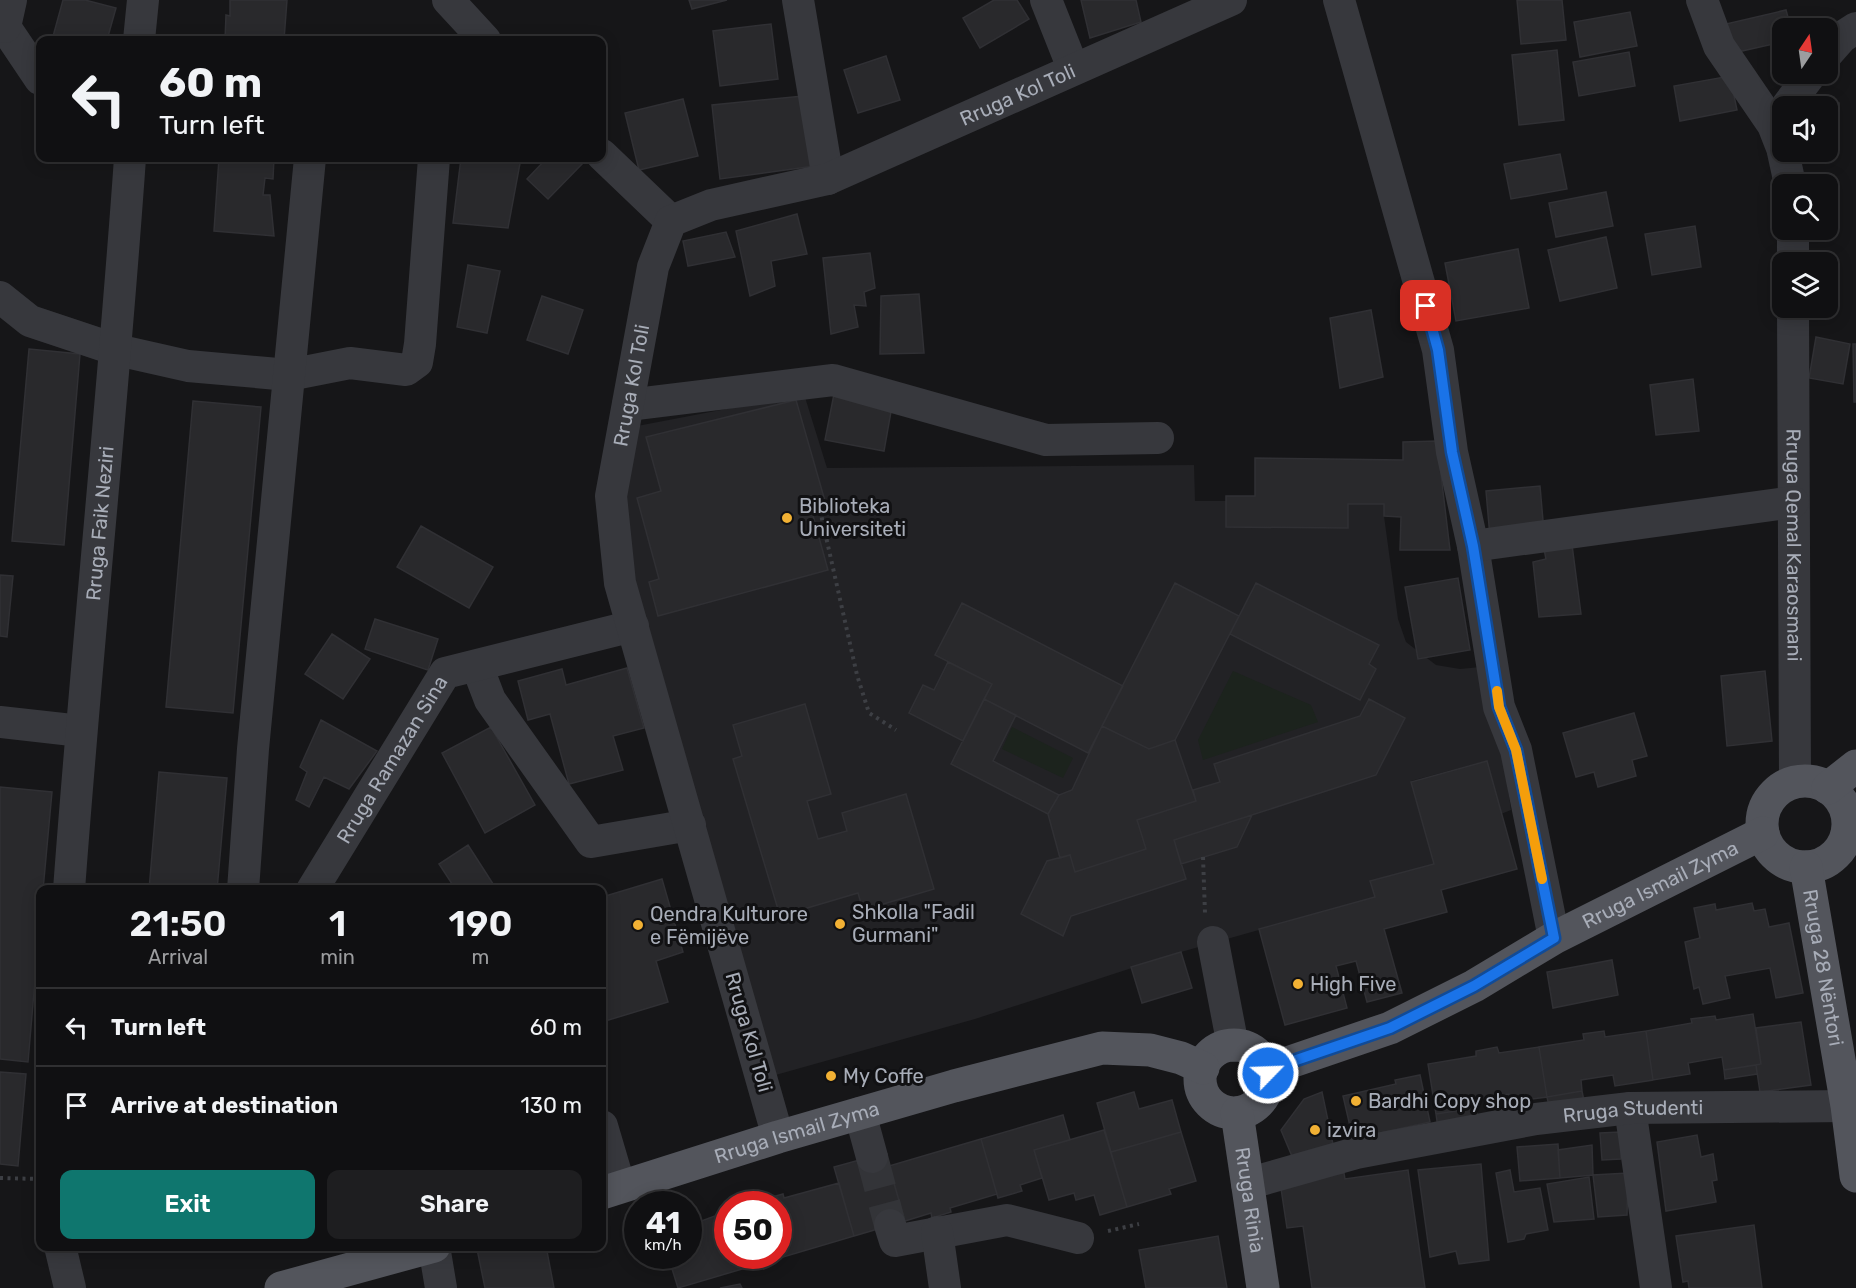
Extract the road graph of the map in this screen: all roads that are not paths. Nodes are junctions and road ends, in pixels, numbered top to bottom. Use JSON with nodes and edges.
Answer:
{"nodes":[{"id":1,"x":143,"y":0,"type":"edge"},
{"id":2,"x":448,"y":0,"type":"edge"},
{"id":3,"x":798,"y":0,"type":"edge"},
{"id":4,"x":1046,"y":0,"type":"edge"},
{"id":5,"x":1231,"y":0,"type":"edge"},
{"id":6,"x":1339,"y":0,"type":"edge"},
{"id":7,"x":1702,"y":0,"type":"edge"},
{"id":8,"x":4,"y":16,"type":"edge"},
{"id":9,"x":1856,"y":27,"type":"edge"},
{"id":10,"x":139,"y":36,"type":"edge"},
{"id":11,"x":481,"y":36,"type":"edge"},
{"id":12,"x":1838,"y":42,"type":"edge"},
{"id":13,"x":1073,"y":68,"type":"junction"},
{"id":14,"x":36,"y":72,"type":"edge"},
{"id":15,"x":1772,"y":116,"type":"edge"},
{"id":16,"x":606,"y":159,"type":"edge"},
{"id":17,"x":130,"y":162,"type":"edge"},
{"id":18,"x":310,"y":162,"type":"edge"},
{"id":19,"x":434,"y":162,"type":"edge"},
{"id":20,"x":828,"y":179,"type":"junction"},
{"id":21,"x":671,"y":222,"type":"junction"},
{"id":22,"x":0,"y":297,"type":"edge"},
{"id":23,"x":1793,"y":318,"type":"edge"},
{"id":24,"x":117,"y":350,"type":"junction"},
{"id":25,"x":289,"y":375,"type":"junction"},
{"id":26,"x":628,"y":405,"type":"junction"},
{"id":27,"x":1158,"y":438,"type":"dead end"},
{"id":28,"x":1793,"y":502,"type":"junction"},
{"id":29,"x":1473,"y":546,"type":"junction"},
{"id":30,"x":633,"y":626,"type":"junction"},
{"id":31,"x":477,"y":666,"type":"junction"},
{"id":32,"x":0,"y":722,"type":"edge"},
{"id":33,"x":81,"y":731,"type":"junction"},
{"id":34,"x":1856,"y":765,"type":"edge"},
{"id":35,"x":1795,"y":782,"type":"junction"},
{"id":36,"x":1828,"y":788,"type":"junction"},
{"id":37,"x":690,"y":825,"type":"junction"},
{"id":38,"x":1763,"y":833,"type":"junction"},
{"id":39,"x":1852,"y":833,"type":"edge"},
{"id":40,"x":1806,"y":867,"type":"junction"},
{"id":41,"x":69,"y":885,"type":"edge"},
{"id":42,"x":243,"y":885,"type":"edge"},
{"id":43,"x":315,"y":885,"type":"edge"},
{"id":44,"x":1210,"y":929,"type":"road end"},
{"id":45,"x":1554,"y":938,"type":"junction"},
{"id":46,"x":1233,"y":1046,"type":"junction"},
{"id":47,"x":1203,"y":1068,"type":"junction"},
{"id":48,"x":1267,"y":1070,"type":"junction"},
{"id":49,"x":1847,"y":1106,"type":"junction"},
{"id":50,"x":1630,"y":1108,"type":"junction"},
{"id":51,"x":860,"y":1113,"type":"junction"},
{"id":52,"x":1237,"y":1113,"type":"junction"},
{"id":53,"x":778,"y":1137,"type":"junction"},
{"id":54,"x":606,"y":1154,"type":"edge"},
{"id":55,"x":872,"y":1157,"type":"tunnel mouth"},
{"id":56,"x":1856,"y":1176,"type":"edge"},
{"id":57,"x":1247,"y":1184,"type":"junction"},
{"id":58,"x":611,"y":1190,"type":"edge"},
{"id":59,"x":890,"y":1225,"type":"tunnel mouth"},
{"id":60,"x":937,"y":1232,"type":"junction"},
{"id":61,"x":1078,"y":1238,"type":"dead end"},
{"id":62,"x":61,"y":1251,"type":"edge"},
{"id":63,"x":416,"y":1251,"type":"edge"},
{"id":64,"x":435,"y":1251,"type":"edge"},
{"id":65,"x":70,"y":1288,"type":"edge"},
{"id":66,"x":281,"y":1288,"type":"edge"},
{"id":67,"x":441,"y":1288,"type":"edge"},
{"id":68,"x":945,"y":1288,"type":"edge"},
{"id":69,"x":1263,"y":1288,"type":"edge"},
{"id":70,"x":1656,"y":1288,"type":"edge"}],
"edges":[{"from":1,"to":10,"type":"street"},
{"from":2,"to":11,"type":"street"},
{"from":3,"to":20,"type":"street"},
{"from":4,"to":13,"type":"street"},
{"from":5,"to":13,"type":"street","name":"Rruga Kol Toli"},
{"from":6,"to":29,"type":"street"},
{"from":7,"to":15,"type":"street"},
{"from":8,"to":14,"type":"street"},
{"from":9,"to":12,"type":"street"},
{"from":13,"to":20,"type":"street","name":"Rruga Kol Toli"},
{"from":16,"to":21,"type":"street"},
{"from":17,"to":24,"type":"street","name":"Rruga Faik Neziri"},
{"from":18,"to":25,"type":"street"},
{"from":19,"to":25,"type":"street"},
{"from":20,"to":21,"type":"street","name":"Rruga Kol Toli"},
{"from":21,"to":26,"type":"street","name":"Rruga Kol Toli"},
{"from":22,"to":24,"type":"street"},
{"from":23,"to":28,"type":"street","name":"Rruga Qemal Karaosmani"},
{"from":24,"to":25,"type":"street"},
{"from":24,"to":33,"type":"street","name":"Rruga Faik Neziri"},
{"from":25,"to":42,"type":"street"},
{"from":26,"to":27,"type":"street"},
{"from":26,"to":30,"type":"street","name":"Rruga Kol Toli"},
{"from":28,"to":29,"type":"street"},
{"from":28,"to":35,"type":"street","name":"Rruga Qemal Karaosmani"},
{"from":29,"to":45,"type":"street"},
{"from":30,"to":31,"type":"street","name":"Rruga Ramazan Sina"},
{"from":30,"to":37,"type":"street","name":"Rruga Kol Toli"},
{"from":31,"to":37,"type":"street"},
{"from":31,"to":43,"type":"street","name":"Rruga Ramazan Sina"},
{"from":32,"to":33,"type":"street"},
{"from":33,"to":41,"type":"street","name":"Rruga Faik Neziri"},
{"from":34,"to":36,"type":"main road"},
{"from":35,"to":36,"type":"main road"},
{"from":35,"to":38,"type":"main road"},
{"from":36,"to":39,"type":"main road"},
{"from":37,"to":53,"type":"street","name":"Rruga Kol Toli"},
{"from":38,"to":40,"type":"main road"},
{"from":38,"to":45,"type":"main road","name":"Rruga Ismail Zyma"},
{"from":39,"to":40,"type":"main road"},
{"from":40,"to":49,"type":"main road","name":"Rruga 28 Nëntori"},
{"from":44,"to":46,"type":"street"},
{"from":45,"to":48,"type":"main road","name":"Rruga Ismail Zyma"},
{"from":46,"to":47,"type":"main road"},
{"from":46,"to":48,"type":"main road"},
{"from":47,"to":51,"type":"main road","name":"Rruga Ismail Zyma"},
{"from":47,"to":52,"type":"main road"},
{"from":48,"to":52,"type":"main road"},
{"from":49,"to":50,"type":"street","name":"Rruga Studenti"},
{"from":49,"to":56,"type":"main road","name":"Rruga 28 Nëntori"},
{"from":50,"to":57,"type":"street","name":"Rruga Studenti"},
{"from":50,"to":70,"type":"street"},
{"from":51,"to":53,"type":"main road","name":"Rruga Ismail Zyma"},
{"from":51,"to":55,"type":"street"},
{"from":52,"to":57,"type":"main road","name":"Rruga Rinia"},
{"from":53,"to":58,"type":"main road","name":"Rruga Ismail Zyma"},
{"from":54,"to":58,"type":"street"},
{"from":57,"to":69,"type":"main road","name":"Rruga Rinia"},
{"from":59,"to":60,"type":"street"},
{"from":60,"to":61,"type":"street"},
{"from":60,"to":68,"type":"street"},
{"from":62,"to":65,"type":"street"},
{"from":63,"to":66,"type":"main road"},
{"from":64,"to":67,"type":"street"}]}
